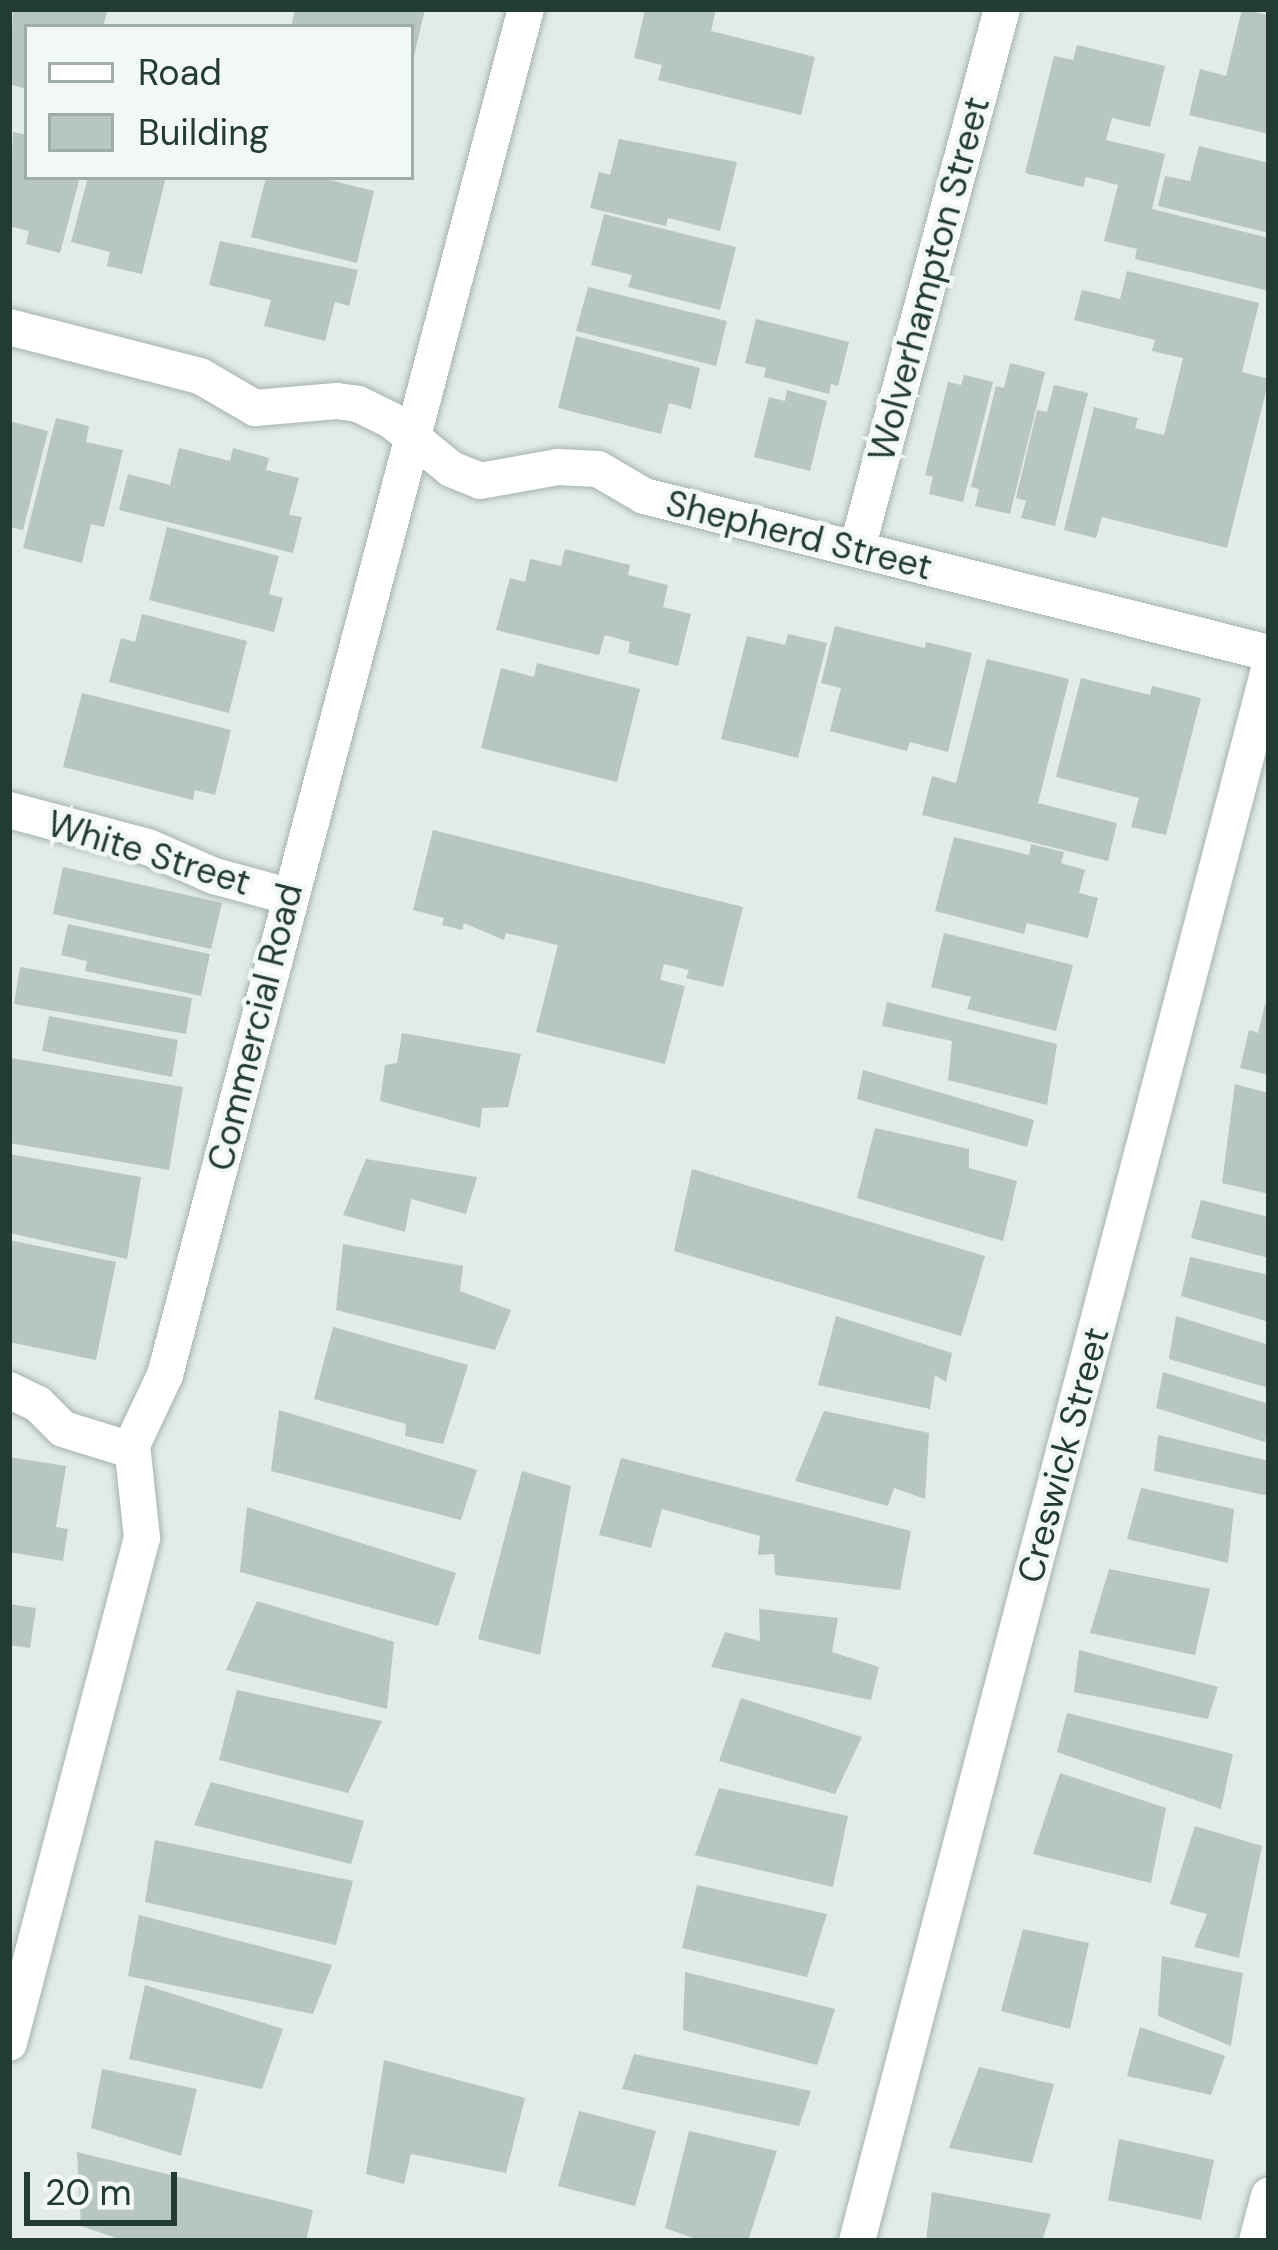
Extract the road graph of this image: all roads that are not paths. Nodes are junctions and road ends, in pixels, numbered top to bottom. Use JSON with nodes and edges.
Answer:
{"nodes":[{"id":1,"x":526,"y":9,"type":"edge"},
{"id":2,"x":1002,"y":9,"type":"edge"},
{"id":3,"x":9,"y":327,"type":"edge"},
{"id":4,"x":411,"y":436,"type":"junction"},
{"id":5,"x":857,"y":549,"type":"junction"},
{"id":6,"x":1269,"y":653,"type":"edge"},
{"id":7,"x":1269,"y":669,"type":"edge"},
{"id":8,"x":9,"y":811,"type":"edge"},
{"id":9,"x":289,"y":896,"type":"junction"},
{"id":10,"x":9,"y":1390,"type":"edge"},
{"id":11,"x":131,"y":1450,"type":"junction"},
{"id":12,"x":9,"y":2043,"type":"edge"},
{"id":13,"x":1269,"y":2196,"type":"edge"},
{"id":14,"x":857,"y":2241,"type":"edge"},
{"id":15,"x":1257,"y":2241,"type":"edge"}],
"edges":[{"from":1,"to":4,"type":"street","name":"Commercial Road"},
{"from":2,"to":5,"type":"street","name":"Wolverhampton Street"},
{"from":3,"to":4,"type":"street","name":"Shepherd Street"},
{"from":4,"to":5,"type":"street","name":"Shepherd Street"},
{"from":4,"to":9,"type":"street","name":"Commercial Road"},
{"from":5,"to":6,"type":"street","name":"Shepherd Street"},
{"from":7,"to":14,"type":"street","name":"Creswick Street"},
{"from":8,"to":9,"type":"street","name":"White Street"},
{"from":9,"to":11,"type":"street","name":"Commercial Road"},
{"from":10,"to":11,"type":"street"},
{"from":11,"to":12,"type":"street"},
{"from":13,"to":15,"type":"street"}]}
